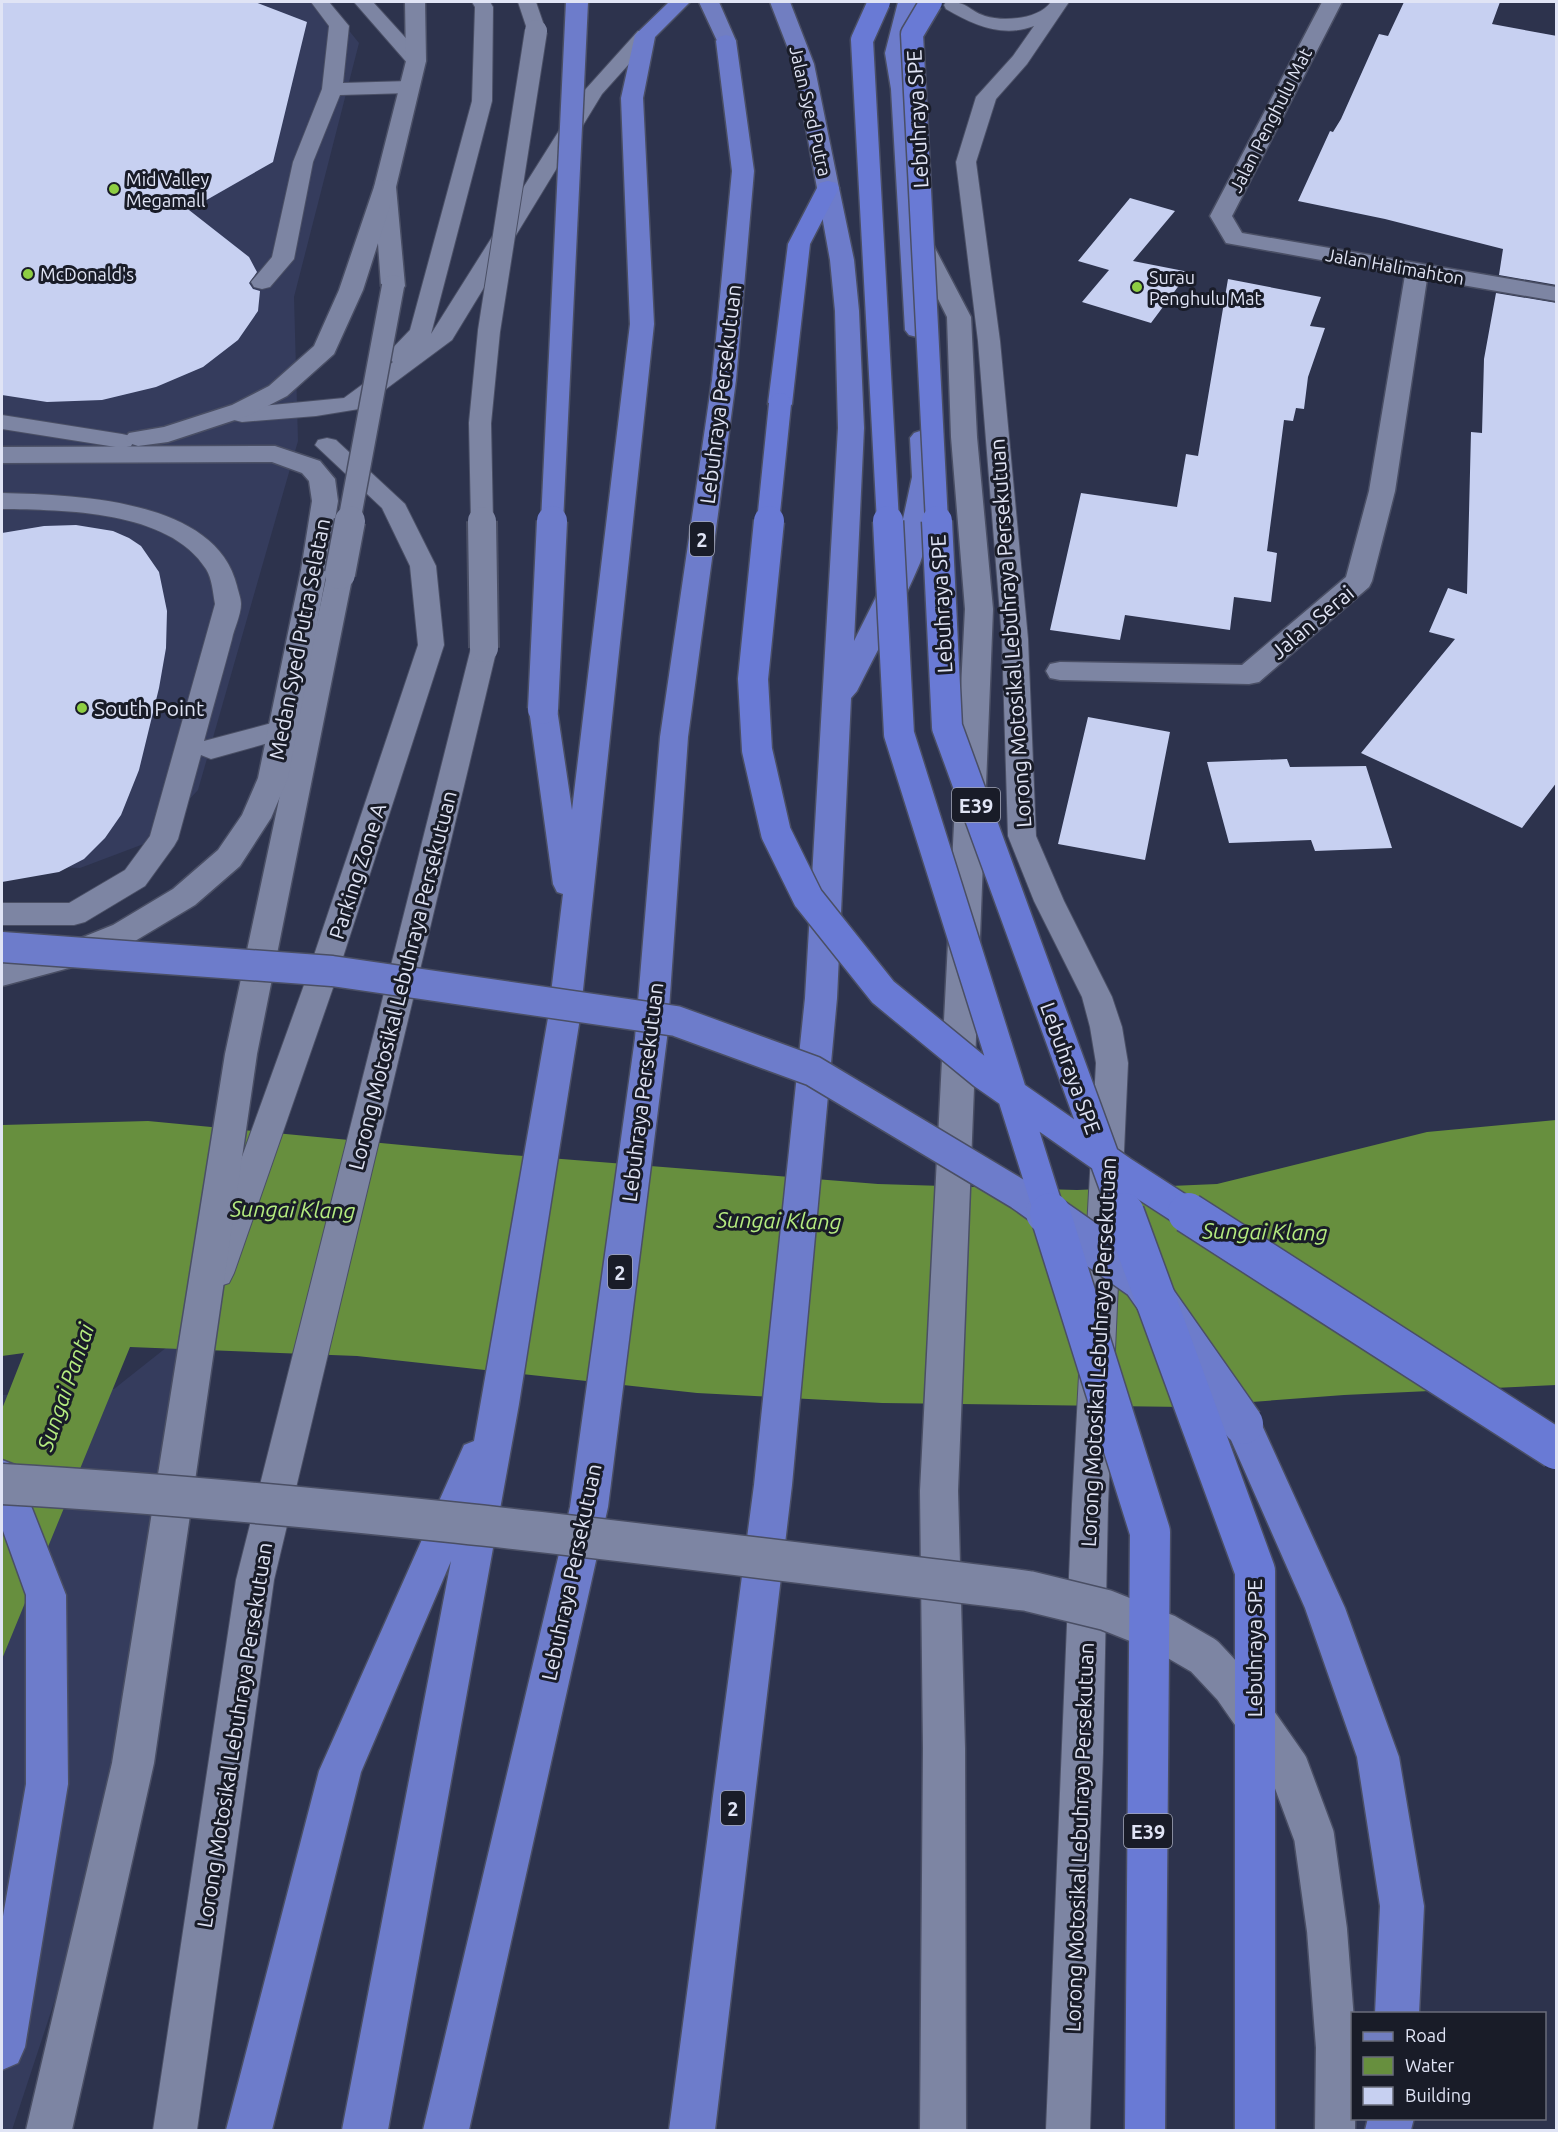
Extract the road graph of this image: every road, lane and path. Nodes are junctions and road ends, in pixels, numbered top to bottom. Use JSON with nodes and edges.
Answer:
{"nodes":[{"id":1,"x":320,"y":2,"type":"edge"},
{"id":2,"x":363,"y":2,"type":"edge"},
{"id":3,"x":415,"y":2,"type":"edge"},
{"id":4,"x":481,"y":2,"type":"edge"},
{"id":5,"x":526,"y":2,"type":"edge"},
{"id":6,"x":577,"y":2,"type":"edge"},
{"id":7,"x":680,"y":2,"type":"edge"},
{"id":8,"x":710,"y":2,"type":"edge"},
{"id":9,"x":780,"y":2,"type":"edge"},
{"id":10,"x":879,"y":2,"type":"edge"},
{"id":11,"x":908,"y":2,"type":"edge"},
{"id":12,"x":1332,"y":2,"type":"edge"},
{"id":13,"x":939,"y":3,"type":"edge"},
{"id":14,"x":1058,"y":6,"type":"edge"},
{"id":15,"x":645,"y":35,"type":"junction"},
{"id":16,"x":726,"y":40,"type":"joint"},
{"id":17,"x":416,"y":61,"type":"junction"},
{"id":18,"x":410,"y":87,"type":"junction"},
{"id":19,"x":332,"y":89,"type":"junction"},
{"id":20,"x":901,"y":89,"type":"junction"},
{"id":21,"x":385,"y":188,"type":"junction"},
{"id":22,"x":828,"y":188,"type":"junction"},
{"id":23,"x":909,"y":219,"type":"junction"},
{"id":24,"x":1234,"y":238,"type":"joint"},
{"id":25,"x":1417,"y":270,"type":"junction"},
{"id":26,"x":262,"y":282,"type":"dead end"},
{"id":27,"x":1557,"y":294,"type":"edge"},
{"id":28,"x":351,"y":404,"type":"junction"},
{"id":29,"x":248,"y":415,"type":"dead end"},
{"id":30,"x":2,"y":422,"type":"edge"},
{"id":31,"x":122,"y":441,"type":"junction"},
{"id":32,"x":327,"y":445,"type":"dead end"},
{"id":33,"x":30,"y":454,"type":"junction"},
{"id":34,"x":2,"y":455,"type":"edge"},
{"id":35,"x":2,"y":501,"type":"edge"},
{"id":36,"x":1060,"y":671,"type":"dead end"},
{"id":37,"x":837,"y":703,"type":"junction"},
{"id":38,"x":283,"y":729,"type":"junction"},
{"id":39,"x":211,"y":748,"type":"dead end"},
{"id":40,"x":2,"y":914,"type":"edge"},
{"id":41,"x":574,"y":930,"type":"junction"},
{"id":42,"x":2,"y":947,"type":"edge"},
{"id":43,"x":2,"y":974,"type":"edge"},
{"id":44,"x":200,"y":1319,"type":"junction"},
{"id":45,"x":500,"y":1404,"type":"junction"},
{"id":46,"x":1557,"y":1449,"type":"edge"},
{"id":47,"x":8,"y":1485,"type":"edge"},
{"id":48,"x":1397,"y":2012,"type":"edge"},
{"id":49,"x":2,"y":2047,"type":"edge"},
{"id":50,"x":49,"y":2130,"type":"edge"},
{"id":51,"x":175,"y":2130,"type":"edge"},
{"id":52,"x":249,"y":2130,"type":"edge"},
{"id":53,"x":364,"y":2130,"type":"edge"},
{"id":54,"x":446,"y":2130,"type":"edge"},
{"id":55,"x":693,"y":2130,"type":"edge"},
{"id":56,"x":943,"y":2130,"type":"edge"},
{"id":57,"x":1068,"y":2130,"type":"edge"},
{"id":58,"x":1145,"y":2130,"type":"edge"},
{"id":59,"x":1255,"y":2130,"type":"edge"},
{"id":60,"x":1335,"y":2130,"type":"edge"}],
"edges":[{"from":1,"to":19,"type":"lane"},
{"from":2,"to":17,"type":"lane"},
{"from":3,"to":17,"type":"street"},
{"from":4,"to":28,"type":"lane"},
{"from":5,"to":51,"type":"lane","name":"Lorong Motosikal Lebuhraya Persekutuan","bridge":true},
{"from":6,"to":41,"type":"highway","bridge":true},
{"from":7,"to":15,"type":"highway"},
{"from":8,"to":16,"type":"main road","number":"2"},
{"from":9,"to":22,"type":"main road","name":"Jalan Syed Putra","number":"2"},
{"from":10,"to":58,"type":"highway","number":"E39","bridge":true},
{"from":11,"to":20,"type":"highway"},
{"from":12,"to":24,"type":"street","name":"Jalan Penghulu Mat"},
{"from":13,"to":14,"type":"lane","name":"Lorong Motosikal Lebuhraya Persekutuan"},
{"from":13,"to":20,"type":"highway"},
{"from":13,"to":59,"type":"highway","name":"Lebuhraya SPE","number":"E39","bridge":true},
{"from":14,"to":57,"type":"lane","name":"Lorong Motosikal Lebuhraya Persekutuan","bridge":true},
{"from":15,"to":28,"type":"lane"},
{"from":15,"to":41,"type":"highway"},
{"from":16,"to":54,"type":"highway","name":"Lebuhraya Persekutuan","number":"2"},
{"from":17,"to":18,"type":"street"},
{"from":18,"to":19,"type":"lane"},
{"from":18,"to":21,"type":"street"},
{"from":19,"to":26,"type":"lane"},
{"from":20,"to":23,"type":"highway"},
{"from":21,"to":31,"type":"street"},
{"from":21,"to":44,"type":"street","bridge":true},
{"from":22,"to":37,"type":"highway","number":"2"},
{"from":22,"to":46,"type":"highway","bridge":true},
{"from":23,"to":37,"type":"highway"},
{"from":23,"to":56,"type":"street"},
{"from":24,"to":25,"type":"street","name":"Jalan Halimahton"},
{"from":25,"to":27,"type":"street","name":"Jalan Halimahton"},
{"from":25,"to":36,"type":"street","name":"Jalan Serai"},
{"from":28,"to":29,"type":"lane"},
{"from":30,"to":31,"type":"lane"},
{"from":31,"to":33,"type":"street"},
{"from":32,"to":44,"type":"lane","name":"Parking Zone A"},
{"from":33,"to":34,"type":"street","name":"Medan Syed Putra Selatan"},
{"from":33,"to":38,"type":"street","name":"Medan Syed Putra Selatan"},
{"from":35,"to":40,"type":"lane"},
{"from":37,"to":55,"type":"highway","number":"2"},
{"from":38,"to":39,"type":"lane"},
{"from":38,"to":43,"type":"street","name":"Medan Syed Putra Selatan"},
{"from":41,"to":45,"type":"highway"},
{"from":42,"to":48,"type":"highway","bridge":true},
{"from":44,"to":50,"type":"street"},
{"from":45,"to":52,"type":"highway"},
{"from":45,"to":53,"type":"highway"},
{"from":47,"to":49,"type":"highway"},
{"from":47,"to":60,"type":"street","bridge":true}]}
